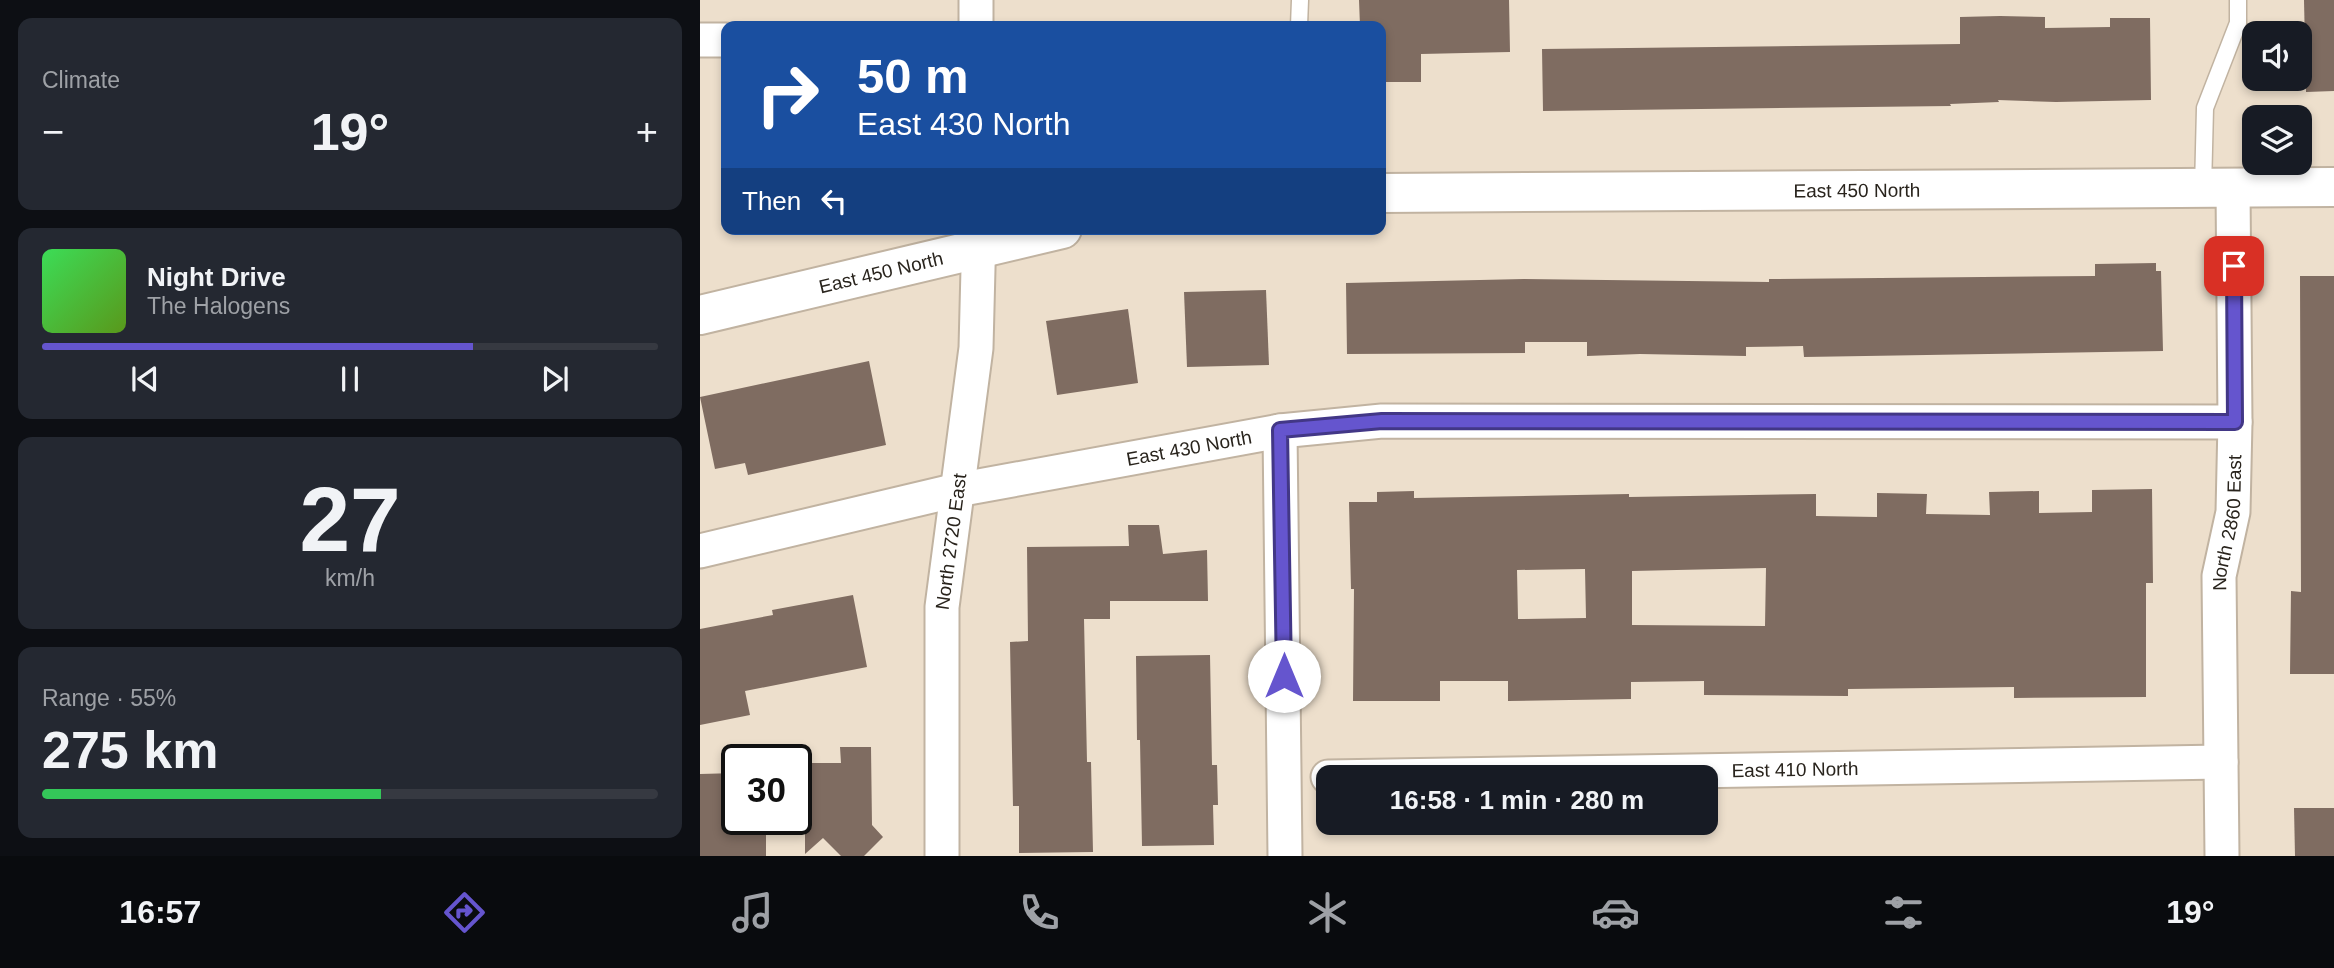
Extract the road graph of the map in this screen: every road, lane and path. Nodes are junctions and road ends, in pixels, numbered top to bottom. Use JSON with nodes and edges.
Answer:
{"nodes":[{"id":1,"x":976,"y":0,"type":"edge"},
{"id":2,"x":1300,"y":0,"type":"edge"},
{"id":3,"x":2238,"y":0,"type":"edge"},
{"id":4,"x":976,"y":21,"type":"edge"},
{"id":5,"x":1299,"y":21,"type":"edge"},
{"id":6,"x":700,"y":40,"type":"edge"},
{"id":7,"x":721,"y":40,"type":"edge"},
{"id":8,"x":2334,"y":187,"type":"edge"},
{"id":9,"x":2218,"y":188,"type":"junction"},
{"id":10,"x":1386,"y":193,"type":"edge"},
{"id":11,"x":1012,"y":235,"type":"edge"},
{"id":12,"x":979,"y":239,"type":"edge"},
{"id":13,"x":700,"y":315,"type":"edge"},
{"id":14,"x":2235,"y":422,"type":"junction"},
{"id":15,"x":1280,"y":430,"type":"junction"},
{"id":16,"x":957,"y":490,"type":"junction"},
{"id":17,"x":700,"y":551,"type":"edge"},
{"id":18,"x":2221,"y":762,"type":"junction"},
{"id":19,"x":1718,"y":770,"type":"edge"},
{"id":20,"x":1316,"y":777,"type":"edge"},
{"id":21,"x":1284,"y":778,"type":"junction"},
{"id":22,"x":942,"y":856,"type":"edge"},
{"id":23,"x":1285,"y":856,"type":"edge"},
{"id":24,"x":2222,"y":856,"type":"edge"}],
"edges":[{"from":1,"to":4,"type":"street"},
{"from":2,"to":5,"type":"lane"},
{"from":3,"to":9,"type":"lane"},
{"from":6,"to":7,"type":"street"},
{"from":8,"to":9,"type":"street","name":"East 450 North"},
{"from":9,"to":10,"type":"street","name":"East 450 North"},
{"from":9,"to":14,"type":"street","name":"North 2860 East"},
{"from":11,"to":12,"type":"street","name":"East 450 North"},
{"from":12,"to":13,"type":"street","name":"East 450 North"},
{"from":12,"to":16,"type":"street","name":"North 2720 East"},
{"from":14,"to":15,"type":"street","name":"East 430 North"},
{"from":14,"to":18,"type":"street","name":"North 2860 East"},
{"from":15,"to":16,"type":"street","name":"East 430 North"},
{"from":15,"to":21,"type":"street"},
{"from":16,"to":17,"type":"street","name":"East 430 North"},
{"from":16,"to":22,"type":"street","name":"North 2720 East"},
{"from":18,"to":19,"type":"street","name":"East 410 North"},
{"from":18,"to":24,"type":"street","name":"North 2860 East"},
{"from":20,"to":21,"type":"street","name":"East 410 North"},
{"from":21,"to":23,"type":"street"}]}
